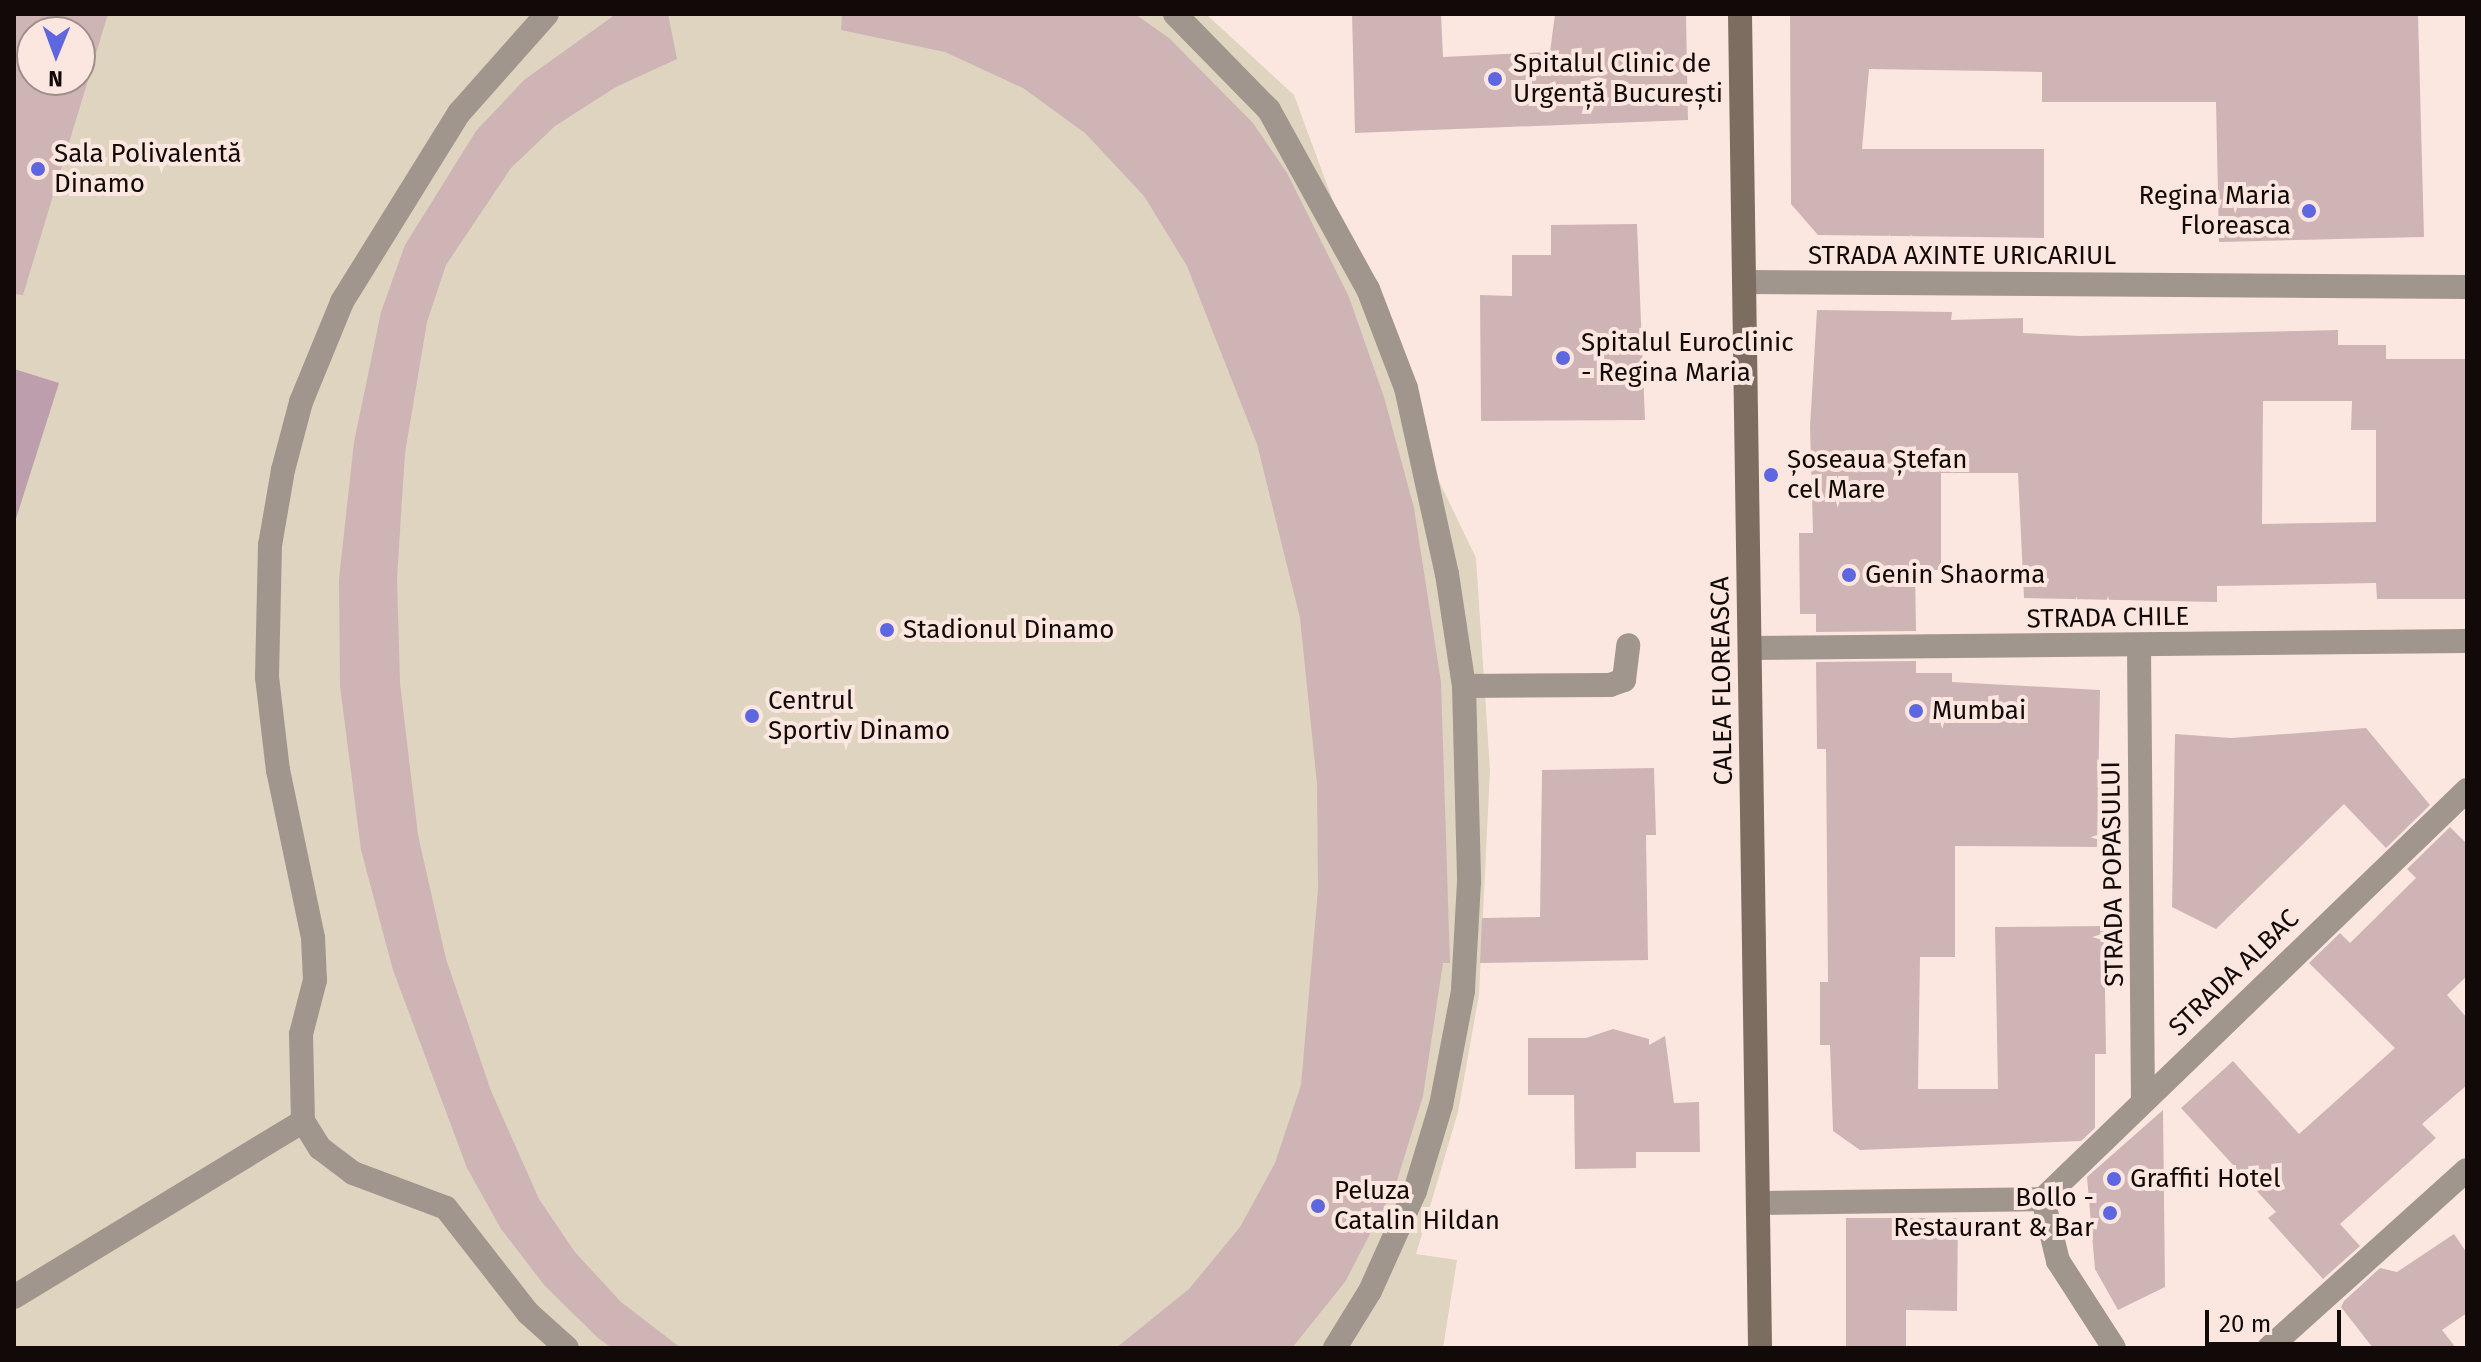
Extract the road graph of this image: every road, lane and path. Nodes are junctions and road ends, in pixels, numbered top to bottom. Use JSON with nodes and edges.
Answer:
{"nodes":[{"id":1,"x":547,"y":14,"type":"edge"},
{"id":2,"x":1175,"y":14,"type":"edge"},
{"id":3,"x":1740,"y":14,"type":"edge"},
{"id":4,"x":1744,"y":282,"type":"junction"},
{"id":5,"x":2467,"y":287,"type":"edge"},
{"id":6,"x":2467,"y":641,"type":"edge"},
{"id":7,"x":1628,"y":645,"type":"dead end"},
{"id":8,"x":2139,"y":647,"type":"junction"},
{"id":9,"x":1750,"y":648,"type":"junction"},
{"id":10,"x":1464,"y":686,"type":"junction"},
{"id":11,"x":2467,"y":790,"type":"edge"},
{"id":12,"x":2143,"y":1101,"type":"junction"},
{"id":13,"x":303,"y":1121,"type":"junction"},
{"id":14,"x":2467,"y":1170,"type":"edge"},
{"id":15,"x":2043,"y":1199,"type":"junction"},
{"id":16,"x":1758,"y":1203,"type":"junction"},
{"id":17,"x":14,"y":1297,"type":"edge"},
{"id":18,"x":1354,"y":1336,"type":"edge"},
{"id":19,"x":567,"y":1348,"type":"edge"},
{"id":20,"x":1335,"y":1348,"type":"edge"},
{"id":21,"x":1760,"y":1348,"type":"edge"},
{"id":22,"x":2114,"y":1348,"type":"edge"},
{"id":23,"x":2269,"y":1348,"type":"edge"}],
"edges":[{"from":1,"to":13,"type":"street"},
{"from":2,"to":10,"type":"street"},
{"from":3,"to":4,"type":"street","name":"CALEA FLOREASCA"},
{"from":4,"to":5,"type":"street","name":"STRADA AXINTE URICARIUL"},
{"from":4,"to":9,"type":"street","name":"CALEA FLOREASCA"},
{"from":6,"to":8,"type":"street","name":"STRADA CHILE"},
{"from":7,"to":10,"type":"street"},
{"from":8,"to":9,"type":"street","name":"STRADA CHILE"},
{"from":8,"to":12,"type":"street","name":"STRADA POPASULUI"},
{"from":9,"to":16,"type":"street","name":"CALEA FLOREASCA"},
{"from":10,"to":18,"type":"street"},
{"from":11,"to":12,"type":"street","name":"STRADA ALBAC"},
{"from":12,"to":15,"type":"street","name":"STRADA ALBAC"},
{"from":13,"to":17,"type":"street"},
{"from":13,"to":19,"type":"street"},
{"from":14,"to":23,"type":"street"},
{"from":15,"to":16,"type":"street"},
{"from":15,"to":22,"type":"street"},
{"from":16,"to":21,"type":"street","name":"CALEA FLOREASCA"},
{"from":18,"to":20,"type":"street"}]}
